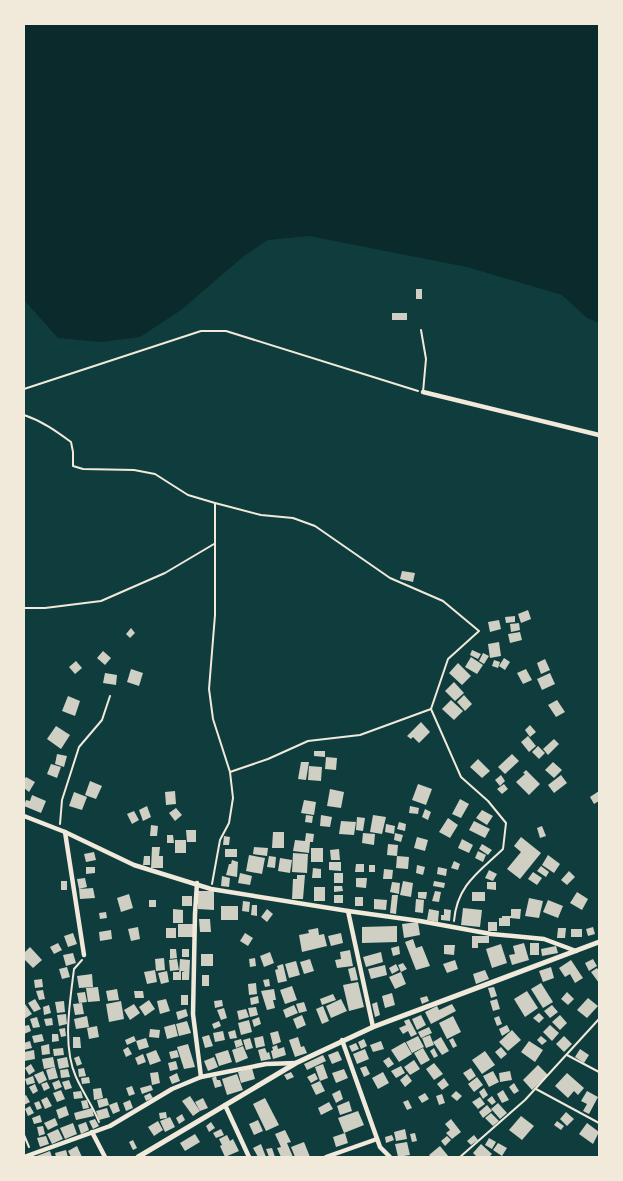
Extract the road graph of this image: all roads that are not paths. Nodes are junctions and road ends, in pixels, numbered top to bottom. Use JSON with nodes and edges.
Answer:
{"nodes":[{"id":1,"x":421,"y":330,"type":"dead end"},
{"id":2,"x":423,"y":392,"type":"joint"},
{"id":3,"x":599,"y":435,"type":"edge"},
{"id":4,"x":24,"y":816,"type":"edge"},
{"id":5,"x":62,"y":831,"type":"junction"},
{"id":6,"x":197,"y":883,"type":"junction"},
{"id":7,"x":348,"y":912,"type":"junction"},
{"id":8,"x":599,"y":942,"type":"edge"},
{"id":9,"x":576,"y":951,"type":"junction"},
{"id":10,"x":84,"y":955,"type":"road end"},
{"id":11,"x":374,"y":1027,"type":"junction"},
{"id":12,"x":342,"y":1040,"type":"junction"},
{"id":13,"x":296,"y":1063,"type":"junction"},
{"id":14,"x":201,"y":1077,"type":"junction"},
{"id":15,"x":225,"y":1105,"type":"junction"},
{"id":16,"x":92,"y":1132,"type":"junction"},
{"id":17,"x":377,"y":1139,"type":"junction"},
{"id":18,"x":146,"y":1155,"type":"edge"},
{"id":19,"x":24,"y":1157,"type":"edge"},
{"id":20,"x":105,"y":1157,"type":"edge"},
{"id":21,"x":138,"y":1157,"type":"edge"},
{"id":22,"x":249,"y":1157,"type":"edge"},
{"id":23,"x":326,"y":1157,"type":"edge"},
{"id":24,"x":390,"y":1157,"type":"edge"}],
"edges":[{"from":1,"to":2,"type":"lane"},
{"from":2,"to":3,"type":"street"},
{"from":4,"to":5,"type":"street"},
{"from":5,"to":6,"type":"street"},
{"from":5,"to":10,"type":"street"},
{"from":6,"to":7,"type":"street"},
{"from":6,"to":14,"type":"street"},
{"from":7,"to":9,"type":"street"},
{"from":7,"to":11,"type":"street"},
{"from":8,"to":9,"type":"street"},
{"from":9,"to":11,"type":"street"},
{"from":11,"to":12,"type":"street"},
{"from":12,"to":13,"type":"street"},
{"from":12,"to":17,"type":"street"},
{"from":13,"to":14,"type":"street"},
{"from":13,"to":15,"type":"street"},
{"from":14,"to":16,"type":"street"},
{"from":15,"to":18,"type":"street"},
{"from":15,"to":22,"type":"street"},
{"from":16,"to":19,"type":"street"},
{"from":16,"to":20,"type":"street"},
{"from":17,"to":23,"type":"street"},
{"from":17,"to":24,"type":"street"},
{"from":18,"to":21,"type":"street"}]}
